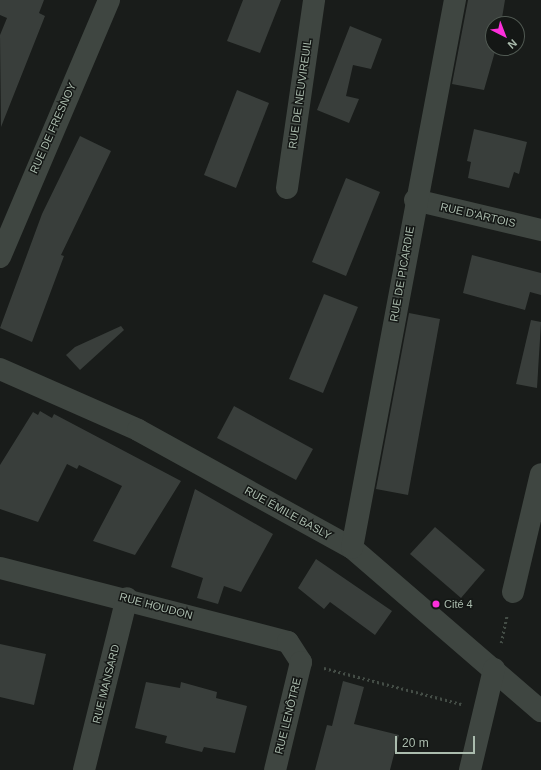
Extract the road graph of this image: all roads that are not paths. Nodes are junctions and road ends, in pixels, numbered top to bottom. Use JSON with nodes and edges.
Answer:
{"nodes":[{"id":1,"x":110,"y":0,"type":"edge"},
{"id":2,"x":314,"y":0,"type":"edge"},
{"id":3,"x":455,"y":0,"type":"edge"},
{"id":4,"x":287,"y":188,"type":"dead end"},
{"id":5,"x":415,"y":200,"type":"junction"},
{"id":6,"x":541,"y":230,"type":"edge"},
{"id":7,"x":0,"y":256,"type":"edge"},
{"id":8,"x":0,"y":369,"type":"edge"},
{"id":9,"x":541,"y":474,"type":"edge"},
{"id":10,"x":352,"y":548,"type":"junction"},
{"id":11,"x":0,"y":568,"type":"edge"},
{"id":12,"x":513,"y":592,"type":"road end"},
{"id":13,"x":128,"y":598,"type":"junction"},
{"id":14,"x":301,"y":662,"type":"joint"},
{"id":15,"x":494,"y":668,"type":"junction"},
{"id":16,"x":541,"y":711,"type":"edge"},
{"id":17,"x":84,"y":770,"type":"edge"},
{"id":18,"x":275,"y":770,"type":"edge"},
{"id":19,"x":470,"y":770,"type":"edge"}],
"edges":[{"from":1,"to":7,"type":"street","name":"RUE DE FRESNOY"},
{"from":2,"to":4,"type":"street","name":"RUE DE NEUVIREUIL"},
{"from":3,"to":5,"type":"street","name":"RUE DE PICARDIE"},
{"from":5,"to":6,"type":"street","name":"RUE D'ARTOIS"},
{"from":5,"to":10,"type":"street","name":"RUE DE PICARDIE"},
{"from":8,"to":10,"type":"street","name":"RUE ÉMILE BASLY"},
{"from":9,"to":12,"type":"street"},
{"from":10,"to":15,"type":"street","name":"RUE ÉMILE BASLY"},
{"from":11,"to":13,"type":"street","name":"RUE HOUDON"},
{"from":13,"to":14,"type":"street","name":"RUE HOUDON"},
{"from":13,"to":17,"type":"street","name":"RUE MANSARD"},
{"from":14,"to":18,"type":"street","name":"RUE LENÔTRE"},
{"from":15,"to":16,"type":"street","name":"RUE ÉMILE BASLY"},
{"from":15,"to":19,"type":"street"}]}
